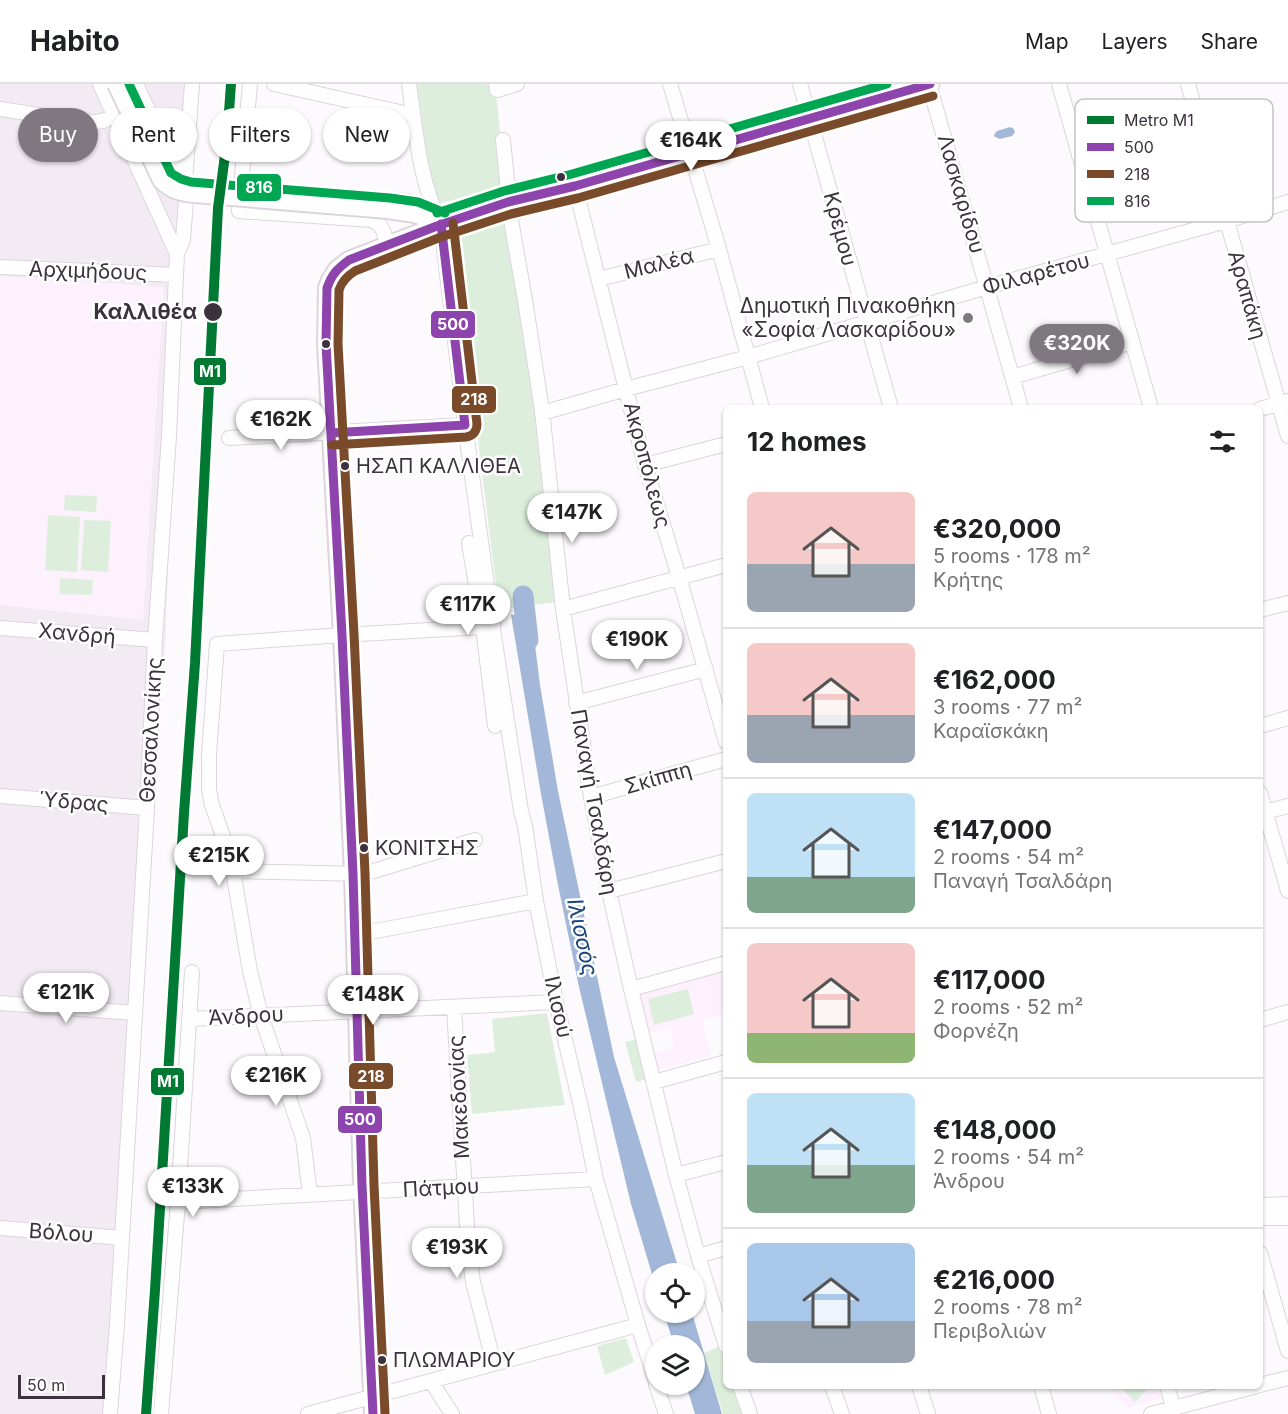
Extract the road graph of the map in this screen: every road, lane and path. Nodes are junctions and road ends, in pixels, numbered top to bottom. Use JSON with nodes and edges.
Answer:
{"nodes":[{"id":1,"x":100,"y":84,"type":"edge"},
{"id":2,"x":116,"y":84,"type":"edge"},
{"id":3,"x":136,"y":84,"type":"edge"},
{"id":4,"x":192,"y":84,"type":"edge"},
{"id":5,"x":250,"y":84,"type":"edge"},
{"id":6,"x":274,"y":84,"type":"edge"},
{"id":7,"x":409,"y":84,"type":"edge"},
{"id":8,"x":517,"y":84,"type":"edge"},
{"id":9,"x":669,"y":84,"type":"edge"},
{"id":10,"x":800,"y":84,"type":"edge"},
{"id":11,"x":930,"y":84,"type":"edge"},
{"id":12,"x":1059,"y":84,"type":"edge"},
{"id":13,"x":1188,"y":84,"type":"edge"},
{"id":14,"x":496,"y":87,"type":"edge"},
{"id":15,"x":1192,"y":99,"type":"edge"},
{"id":16,"x":112,"y":108,"type":"edge"},
{"id":17,"x":0,"y":109,"type":"edge"},
{"id":18,"x":413,"y":115,"type":"junction"},
{"id":19,"x":110,"y":118,"type":"edge"},
{"id":20,"x":810,"y":119,"type":"junction"},
{"id":21,"x":503,"y":140,"type":"dead end"},
{"id":22,"x":1075,"y":142,"type":"edge"},
{"id":23,"x":690,"y":153,"type":"junction"},
{"id":24,"x":136,"y":162,"type":"edge"},
{"id":25,"x":185,"y":181,"type":"junction"},
{"id":26,"x":575,"y":186,"type":"junction"},
{"id":27,"x":241,"y":188,"type":"junction"},
{"id":28,"x":508,"y":202,"type":"junction"},
{"id":29,"x":1288,"y":202,"type":"edge"},
{"id":30,"x":1273,"y":207,"type":"edge"},
{"id":31,"x":1098,"y":222,"type":"edge"},
{"id":32,"x":1222,"y":222,"type":"edge"},
{"id":33,"x":1226,"y":222,"type":"edge"},
{"id":34,"x":441,"y":224,"type":"junction"},
{"id":35,"x":387,"y":246,"type":"junction"},
{"id":36,"x":719,"y":249,"type":"junction"},
{"id":37,"x":177,"y":254,"type":"junction"},
{"id":38,"x":1107,"y":254,"type":"junction"},
{"id":39,"x":0,"y":267,"type":"edge"},
{"id":40,"x":176,"y":275,"type":"junction"},
{"id":41,"x":599,"y":279,"type":"junction"},
{"id":42,"x":987,"y":287,"type":"junction"},
{"id":43,"x":866,"y":323,"type":"junction"},
{"id":44,"x":1132,"y":342,"type":"junction"},
{"id":45,"x":748,"y":357,"type":"junction"},
{"id":46,"x":1012,"y":377,"type":"junction"},
{"id":47,"x":626,"y":389,"type":"junction"},
{"id":48,"x":1283,"y":403,"type":"edge"},
{"id":49,"x":761,"y":405,"type":"edge"},
{"id":50,"x":890,"y":405,"type":"edge"},
{"id":51,"x":1020,"y":405,"type":"edge"},
{"id":52,"x":1150,"y":405,"type":"edge"},
{"id":53,"x":1263,"y":408,"type":"edge"},
{"id":54,"x":542,"y":413,"type":"junction"},
{"id":55,"x":465,"y":425,"type":"junction"},
{"id":56,"x":331,"y":433,"type":"junction"},
{"id":57,"x":1288,"y":436,"type":"edge"},
{"id":58,"x":229,"y":438,"type":"dead end"},
{"id":59,"x":723,"y":445,"type":"edge"},
{"id":60,"x":645,"y":465,"type":"junction"},
{"id":61,"x":469,"y":543,"type":"dead end"},
{"id":62,"x":723,"y":566,"type":"edge"},
{"id":63,"x":679,"y":577,"type":"junction"},
{"id":64,"x":1288,"y":603,"type":"edge"},
{"id":65,"x":563,"y":609,"type":"junction"},
{"id":66,"x":1263,"y":609,"type":"edge"},
{"id":67,"x":488,"y":626,"type":"junction"},
{"id":68,"x":0,"y":628,"type":"edge"},
{"id":69,"x":342,"y":635,"type":"junction"},
{"id":70,"x":155,"y":640,"type":"junction"},
{"id":71,"x":706,"y":669,"type":"junction"},
{"id":72,"x":576,"y":703,"type":"junction"},
{"id":73,"x":1288,"y":718,"type":"edge"},
{"id":74,"x":1263,"y":725,"type":"edge"},
{"id":75,"x":495,"y":726,"type":"dead end"},
{"id":76,"x":723,"y":731,"type":"edge"},
{"id":77,"x":723,"y":760,"type":"edge"},
{"id":78,"x":0,"y":796,"type":"edge"},
{"id":79,"x":591,"y":797,"type":"junction"},
{"id":80,"x":1288,"y":806,"type":"edge"},
{"id":81,"x":147,"y":808,"type":"junction"},
{"id":82,"x":1263,"y":812,"type":"edge"},
{"id":83,"x":475,"y":840,"type":"dead end"},
{"id":84,"x":723,"y":862,"type":"edge"},
{"id":85,"x":233,"y":871,"type":"junction"},
{"id":86,"x":353,"y":874,"type":"junction"},
{"id":87,"x":609,"y":891,"type":"junction"},
{"id":88,"x":1288,"y":891,"type":"edge"},
{"id":89,"x":536,"y":901,"type":"junction"},
{"id":90,"x":354,"y":935,"type":"junction"},
{"id":91,"x":723,"y":964,"type":"edge"},
{"id":92,"x":192,"y":972,"type":"dead end"},
{"id":93,"x":631,"y":989,"type":"junction"},
{"id":94,"x":556,"y":1002,"type":"junction"},
{"id":95,"x":0,"y":1003,"type":"edge"},
{"id":96,"x":454,"y":1008,"type":"junction"},
{"id":97,"x":356,"y":1012,"type":"junction"},
{"id":98,"x":1288,"y":1012,"type":"edge"},
{"id":99,"x":135,"y":1013,"type":"junction"},
{"id":100,"x":261,"y":1016,"type":"junction"},
{"id":101,"x":189,"y":1019,"type":"junction"},
{"id":102,"x":1263,"y":1019,"type":"edge"},
{"id":103,"x":723,"y":1063,"type":"edge"},
{"id":104,"x":654,"y":1082,"type":"junction"},
{"id":105,"x":723,"y":1163,"type":"edge"},
{"id":106,"x":676,"y":1175,"type":"junction"},
{"id":107,"x":596,"y":1179,"type":"junction"},
{"id":108,"x":464,"y":1187,"type":"junction"},
{"id":109,"x":362,"y":1192,"type":"junction"},
{"id":110,"x":310,"y":1195,"type":"junction"},
{"id":111,"x":178,"y":1202,"type":"junction"},
{"id":112,"x":1288,"y":1204,"type":"edge"},
{"id":113,"x":1263,"y":1206,"type":"edge"},
{"id":114,"x":1263,"y":1218,"type":"edge"},
{"id":115,"x":1288,"y":1218,"type":"edge"},
{"id":116,"x":0,"y":1228,"type":"edge"},
{"id":117,"x":122,"y":1238,"type":"junction"},
{"id":118,"x":723,"y":1249,"type":"edge"},
{"id":119,"x":698,"y":1256,"type":"junction"},
{"id":120,"x":1263,"y":1264,"type":"edge"},
{"id":121,"x":638,"y":1325,"type":"junction"},
{"id":122,"x":723,"y":1337,"type":"edge"},
{"id":123,"x":645,"y":1348,"type":"edge"},
{"id":124,"x":1288,"y":1351,"type":"edge"},
{"id":125,"x":494,"y":1364,"type":"junction"},
{"id":126,"x":1288,"y":1378,"type":"edge"},
{"id":127,"x":431,"y":1381,"type":"junction"},
{"id":128,"x":1263,"y":1385,"type":"edge"},
{"id":129,"x":741,"y":1389,"type":"edge"},
{"id":130,"x":833,"y":1389,"type":"edge"},
{"id":131,"x":920,"y":1389,"type":"edge"},
{"id":132,"x":1042,"y":1389,"type":"edge"},
{"id":133,"x":1168,"y":1389,"type":"edge"},
{"id":134,"x":1249,"y":1389,"type":"edge"},
{"id":135,"x":660,"y":1395,"type":"edge"},
{"id":136,"x":373,"y":1406,"type":"edge"},
{"id":137,"x":1174,"y":1411,"type":"edge"},
{"id":138,"x":110,"y":1414,"type":"edge"},
{"id":139,"x":161,"y":1414,"type":"edge"},
{"id":140,"x":308,"y":1414,"type":"edge"},
{"id":141,"x":452,"y":1414,"type":"edge"},
{"id":142,"x":666,"y":1414,"type":"edge"},
{"id":143,"x":750,"y":1414,"type":"edge"},
{"id":144,"x":842,"y":1414,"type":"edge"},
{"id":145,"x":928,"y":1414,"type":"edge"},
{"id":146,"x":1049,"y":1414,"type":"edge"},
{"id":147,"x":1151,"y":1414,"type":"edge"}],
"edges":[{"from":1,"to":16,"type":"street"},
{"from":2,"to":34,"type":"street","bridge":true},
{"from":3,"to":25,"type":"street"},
{"from":4,"to":25,"type":"street","name":"Θεσσαλονίκης"},
{"from":5,"to":27,"type":"street"},
{"from":6,"to":18,"type":"street"},
{"from":7,"to":18,"type":"street"},
{"from":8,"to":14,"type":"street"},
{"from":9,"to":23,"type":"street"},
{"from":10,"to":20,"type":"street","name":"Κρέμου"},
{"from":11,"to":20,"type":"main road"},
{"from":11,"to":42,"type":"street","name":"Λασκαρίδου"},
{"from":12,"to":22,"type":"street"},
{"from":13,"to":15,"type":"street","name":"Αραπάκη"},
{"from":17,"to":19,"type":"street"},
{"from":18,"to":34,"type":"street"},
{"from":20,"to":23,"type":"main road"},
{"from":20,"to":43,"type":"street","name":"Κρέμου"},
{"from":21,"to":28,"type":"street","name":"Παναγή Τσαλδάρη"},
{"from":23,"to":26,"type":"main road"},
{"from":23,"to":36,"type":"street"},
{"from":24,"to":37,"type":"street"},
{"from":25,"to":37,"type":"street","name":"Θεσσαλονίκης"},
{"from":26,"to":28,"type":"main road"},
{"from":26,"to":41,"type":"street","name":"Ακροπόλεως"},
{"from":27,"to":34,"type":"street"},
{"from":27,"to":35,"type":"street"},
{"from":28,"to":34,"type":"main road"},
{"from":28,"to":54,"type":"street","name":"Παναγή Τσαλδάρη"},
{"from":29,"to":30,"type":"street","name":"Φιλαρέτου"},
{"from":31,"to":38,"type":"street"},
{"from":32,"to":38,"type":"street","name":"Φιλαρέτου"},
{"from":33,"to":48,"type":"street","name":"Αραπάκη"},
{"from":34,"to":35,"type":"street"},
{"from":34,"to":55,"type":"street"},
{"from":35,"to":56,"type":"street"},
{"from":36,"to":41,"type":"street","name":"Μαλέα"},
{"from":36,"to":45,"type":"street"},
{"from":37,"to":40,"type":"street","name":"Θεσσαλονίκης"},
{"from":38,"to":42,"type":"street","name":"Φιλαρέτου"},
{"from":38,"to":44,"type":"street"},
{"from":39,"to":40,"type":"street","name":"Αρχιμήδους"},
{"from":40,"to":70,"type":"street","name":"Θεσσαλονίκης"},
{"from":41,"to":47,"type":"street","name":"Ακροπόλεως"},
{"from":42,"to":43,"type":"street","name":"Φιλαρέτου"},
{"from":42,"to":46,"type":"street","name":"Λασκαρίδου"},
{"from":43,"to":45,"type":"street","name":"Φιλαρέτου"},
{"from":43,"to":50,"type":"street","name":"Κρέμου"},
{"from":44,"to":46,"type":"street"},
{"from":44,"to":52,"type":"street"},
{"from":45,"to":47,"type":"street","name":"Φιλαρέτου"},
{"from":45,"to":49,"type":"street"},
{"from":46,"to":51,"type":"street","name":"Λασκαρίδου"},
{"from":47,"to":54,"type":"street","name":"Φιλαρέτου"},
{"from":47,"to":60,"type":"street","name":"Ακροπόλεως"},
{"from":48,"to":53,"type":"street"},
{"from":48,"to":57,"type":"street","name":"Αραπάκη"},
{"from":54,"to":65,"type":"street","name":"Παναγή Τσαλδάρη"},
{"from":55,"to":56,"type":"street"},
{"from":55,"to":67,"type":"street"},
{"from":56,"to":58,"type":"street"},
{"from":56,"to":69,"type":"street"},
{"from":59,"to":60,"type":"street"},
{"from":60,"to":63,"type":"street","name":"Ακροπόλεως"},
{"from":61,"to":67,"type":"street"},
{"from":62,"to":63,"type":"street"},
{"from":63,"to":65,"type":"street"},
{"from":63,"to":71,"type":"street","name":"Ακροπόλεως"},
{"from":64,"to":66,"type":"street"},
{"from":65,"to":72,"type":"street","name":"Παναγή Τσαλδάρη"},
{"from":67,"to":69,"type":"street"},
{"from":67,"to":75,"type":"street"},
{"from":67,"to":89,"type":"street","name":"Ιλισού"},
{"from":68,"to":70,"type":"street","name":"Χανδρή"},
{"from":69,"to":85,"type":"street"},
{"from":69,"to":86,"type":"street"},
{"from":70,"to":81,"type":"street","name":"Θεσσαλονίκης"},
{"from":71,"to":72,"type":"street"},
{"from":71,"to":76,"type":"street","name":"Ακροπόλεως"},
{"from":72,"to":79,"type":"street","name":"Παναγή Τσαλδάρη"},
{"from":73,"to":74,"type":"street"},
{"from":77,"to":79,"type":"street","name":"Σκίππη"},
{"from":78,"to":81,"type":"street","name":"Ύδρας"},
{"from":79,"to":87,"type":"street","name":"Παναγή Τσαλδάρη"},
{"from":80,"to":82,"type":"street"},
{"from":81,"to":99,"type":"street","name":"Θεσσαλονίκης"},
{"from":82,"to":88,"type":"street"},
{"from":83,"to":86,"type":"street"},
{"from":84,"to":87,"type":"street"},
{"from":85,"to":86,"type":"street"},
{"from":85,"to":100,"type":"street"},
{"from":86,"to":90,"type":"street"},
{"from":87,"to":93,"type":"street","name":"Παναγή Τσαλδάρη"},
{"from":89,"to":90,"type":"street"},
{"from":89,"to":94,"type":"street","name":"Ιλισού"},
{"from":90,"to":97,"type":"street"},
{"from":91,"to":93,"type":"street"},
{"from":92,"to":101,"type":"street"},
{"from":93,"to":104,"type":"street","name":"Παναγή Τσαλδάρη"},
{"from":94,"to":96,"type":"street","name":"Άνδρου"},
{"from":94,"to":107,"type":"street","name":"Ιλισού"},
{"from":95,"to":99,"type":"street"},
{"from":96,"to":97,"type":"street","name":"Άνδρου"},
{"from":96,"to":108,"type":"street","name":"Μακεδονίας"},
{"from":97,"to":100,"type":"street","name":"Άνδρου"},
{"from":97,"to":109,"type":"street"},
{"from":98,"to":102,"type":"street"},
{"from":99,"to":117,"type":"street","name":"Θεσσαλονίκης"},
{"from":100,"to":101,"type":"street","name":"Άνδρου"},
{"from":100,"to":110,"type":"street"},
{"from":101,"to":111,"type":"street"},
{"from":103,"to":104,"type":"street"},
{"from":104,"to":106,"type":"street","name":"Παναγή Τσαλδάρη"},
{"from":105,"to":106,"type":"street"},
{"from":106,"to":119,"type":"street","name":"Παναγή Τσαλδάρη"},
{"from":107,"to":108,"type":"street","name":"Πάτμου"},
{"from":107,"to":121,"type":"street","name":"Ιλισού"},
{"from":108,"to":109,"type":"street","name":"Πάτμου"},
{"from":108,"to":125,"type":"street","name":"Μακεδονίας"},
{"from":109,"to":110,"type":"street","name":"Πάτμου"},
{"from":109,"to":136,"type":"street"},
{"from":110,"to":111,"type":"street","name":"Πάτμου"},
{"from":111,"to":139,"type":"street"},
{"from":112,"to":113,"type":"street"},
{"from":114,"to":115,"type":"street"},
{"from":116,"to":117,"type":"street","name":"Βόλου"},
{"from":117,"to":138,"type":"street","name":"Θεσσαλονίκης"},
{"from":118,"to":119,"type":"street"},
{"from":119,"to":122,"type":"street","name":"Παναγή Τσαλδάρη"},
{"from":120,"to":124,"type":"street"},
{"from":121,"to":123,"type":"street","name":"Ιλισού"},
{"from":121,"to":125,"type":"street"},
{"from":125,"to":127,"type":"street"},
{"from":126,"to":128,"type":"street"},
{"from":127,"to":136,"type":"street"},
{"from":127,"to":141,"type":"street"},
{"from":129,"to":143,"type":"street"},
{"from":130,"to":144,"type":"street"},
{"from":131,"to":145,"type":"street"},
{"from":132,"to":146,"type":"street"},
{"from":133,"to":137,"type":"street"},
{"from":134,"to":137,"type":"street"},
{"from":135,"to":142,"type":"street","name":"Ιλισού"},
{"from":136,"to":140,"type":"street"},
{"from":137,"to":147,"type":"street"}]}
